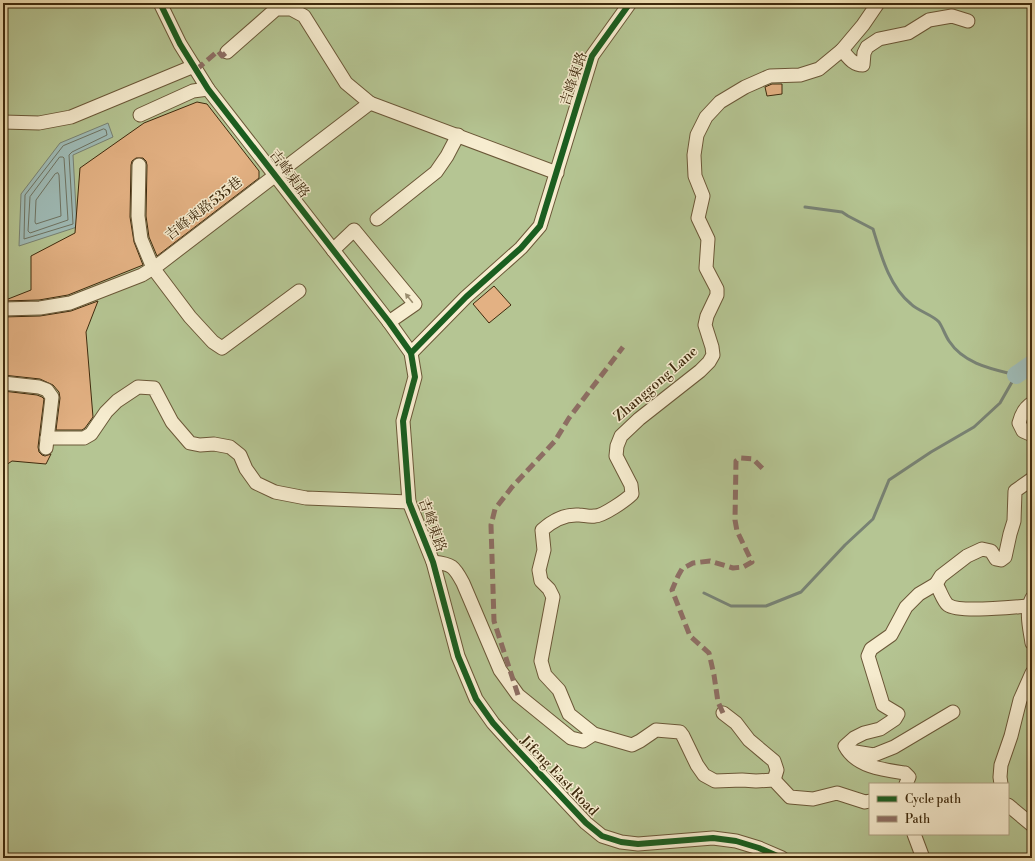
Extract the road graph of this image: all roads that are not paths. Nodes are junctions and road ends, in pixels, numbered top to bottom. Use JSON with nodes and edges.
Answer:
{"nodes":[{"id":1,"x":160,"y":3,"type":"edge"},
{"id":2,"x":878,"y":3,"type":"edge"},
{"id":3,"x":625,"y":5,"type":"edge"},
{"id":4,"x":968,"y":21,"type":"dead end"},
{"id":5,"x":227,"y":52,"type":"dead end"},
{"id":6,"x":838,"y":53,"type":"junction"},
{"id":7,"x":194,"y":66,"type":"junction"},
{"id":8,"x":208,"y":89,"type":"junction"},
{"id":9,"x":370,"y":103,"type":"junction"},
{"id":10,"x":140,"y":115,"type":"dead end"},
{"id":11,"x":3,"y":122,"type":"edge"},
{"id":12,"x":458,"y":135,"type":"junction"},
{"id":13,"x":139,"y":164,"type":"dead end"},
{"id":14,"x":557,"y":173,"type":"junction"},
{"id":15,"x":274,"y":175,"type":"junction"},
{"id":16,"x":376,"y":219,"type":"dead end"},
{"id":17,"x":333,"y":250,"type":"junction"},
{"id":18,"x":153,"y":268,"type":"junction"},
{"id":19,"x":299,"y":291,"type":"dead end"},
{"id":20,"x":3,"y":309,"type":"edge"},
{"id":21,"x":389,"y":322,"type":"junction"},
{"id":22,"x":411,"y":353,"type":"junction"},
{"id":23,"x":3,"y":383,"type":"edge"},
{"id":24,"x":1032,"y":403,"type":"edge"},
{"id":25,"x":1032,"y":435,"type":"edge"},
{"id":26,"x":1032,"y":480,"type":"edge"},
{"id":27,"x":409,"y":502,"type":"junction"},
{"id":28,"x":433,"y":562,"type":"junction"},
{"id":29,"x":936,"y":584,"type":"junction"},
{"id":30,"x":1030,"y":602,"type":"edge"},
{"id":31,"x":1032,"y":643,"type":"edge"},
{"id":32,"x":1032,"y":673,"type":"edge"},
{"id":33,"x":953,"y":712,"type":"dead end"},
{"id":34,"x":723,"y":713,"type":"dead end"},
{"id":35,"x":594,"y":734,"type":"junction"},
{"id":36,"x":848,"y":751,"type":"junction"},
{"id":37,"x":774,"y":780,"type":"junction"},
{"id":38,"x":906,"y":783,"type":"edge"},
{"id":39,"x":1001,"y":783,"type":"edge"},
{"id":40,"x":869,"y":801,"type":"edge"},
{"id":41,"x":1009,"y":806,"type":"edge"},
{"id":42,"x":1032,"y":825,"type":"edge"},
{"id":43,"x":914,"y":835,"type":"edge"},
{"id":44,"x":782,"y":858,"type":"edge"},
{"id":45,"x":923,"y":858,"type":"edge"}],
"edges":[{"from":1,"to":7,"type":"street","name":"吉峰東路"},
{"from":2,"to":6,"type":"street"},
{"from":3,"to":14,"type":"street","name":"吉峰東路"},
{"from":4,"to":6,"type":"street"},
{"from":5,"to":9,"type":"street"},
{"from":6,"to":35,"type":"street","name":"Zhanggong Lane"},
{"from":7,"to":8,"type":"street","name":"吉峰東路"},
{"from":7,"to":11,"type":"street"},
{"from":8,"to":10,"type":"street"},
{"from":8,"to":15,"type":"street","name":"吉峰東路"},
{"from":9,"to":12,"type":"street"},
{"from":9,"to":15,"type":"street","name":"吉峰東路535巷"},
{"from":12,"to":14,"type":"street"},
{"from":12,"to":16,"type":"street"},
{"from":13,"to":18,"type":"street"},
{"from":14,"to":22,"type":"street","name":"吉峰東路"},
{"from":15,"to":17,"type":"street","name":"吉峰東路"},
{"from":15,"to":18,"type":"street","name":"吉峰東路535巷"},
{"from":17,"to":21,"type":"street","name":"吉峰東路"},
{"from":21,"to":17,"type":"street","one_way":true},
{"from":18,"to":19,"type":"street"},
{"from":18,"to":20,"type":"street","name":"吉峰東路535巷"},
{"from":21,"to":22,"type":"street","name":"吉峰東路"},
{"from":22,"to":27,"type":"street","name":"吉峰東路"},
{"from":23,"to":27,"type":"street"},
{"from":24,"to":25,"type":"street"},
{"from":26,"to":29,"type":"street"},
{"from":27,"to":28,"type":"street","name":"吉峰東路"},
{"from":28,"to":35,"type":"street"},
{"from":28,"to":44,"type":"street","name":"Jifeng East Road"},
{"from":29,"to":30,"type":"street"},
{"from":29,"to":36,"type":"street"},
{"from":30,"to":31,"type":"street"},
{"from":32,"to":39,"type":"street"},
{"from":33,"to":36,"type":"street"},
{"from":34,"to":37,"type":"street"},
{"from":35,"to":37,"type":"street","name":"Zhanggong Lane"},
{"from":36,"to":38,"type":"street"},
{"from":37,"to":40,"type":"street"},
{"from":41,"to":42,"type":"street"},
{"from":43,"to":45,"type":"street"}]}
